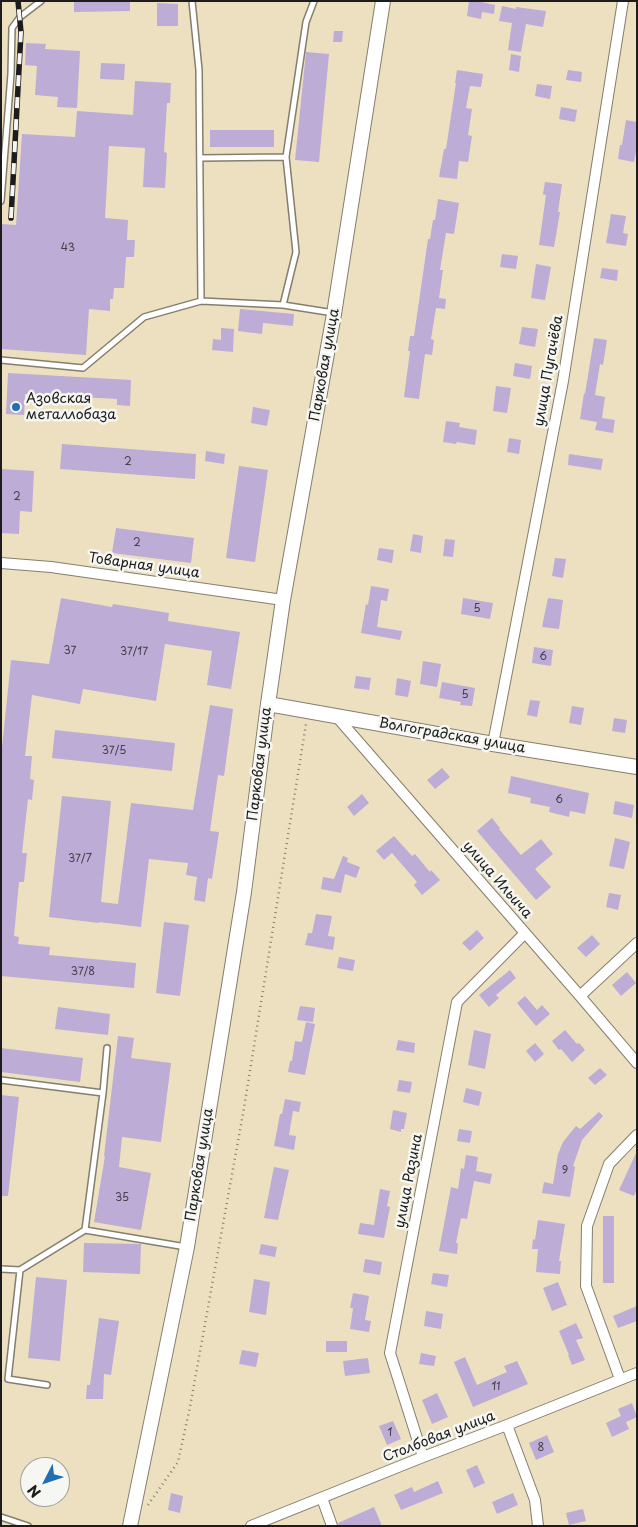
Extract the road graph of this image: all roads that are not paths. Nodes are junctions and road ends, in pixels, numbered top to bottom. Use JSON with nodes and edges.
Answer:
{"nodes":[{"id":1,"x":41,"y":1,"type":"edge"},
{"id":2,"x":192,"y":1,"type":"edge"},
{"id":3,"x":314,"y":1,"type":"edge"},
{"id":4,"x":383,"y":1,"type":"edge"},
{"id":5,"x":622,"y":1,"type":"edge"},
{"id":6,"x":286,"y":157,"type":"junction"},
{"id":7,"x":200,"y":158,"type":"junction"},
{"id":8,"x":1,"y":201,"type":"edge"},
{"id":9,"x":202,"y":301,"type":"junction"},
{"id":10,"x":282,"y":305,"type":"junction"},
{"id":11,"x":334,"y":314,"type":"junction"},
{"id":12,"x":1,"y":360,"type":"edge"},
{"id":13,"x":1,"y":563,"type":"edge"},
{"id":14,"x":283,"y":600,"type":"junction"},
{"id":15,"x":268,"y":704,"type":"junction"},
{"id":16,"x":336,"y":716,"type":"junction"},
{"id":17,"x":493,"y":744,"type":"junction"},
{"id":18,"x":637,"y":767,"type":"edge"},
{"id":19,"x":525,"y":933,"type":"junction"},
{"id":20,"x":637,"y":943,"type":"edge"},
{"id":21,"x":580,"y":996,"type":"junction"},
{"id":22,"x":107,"y":1048,"type":"dead end"},
{"id":23,"x":637,"y":1063,"type":"edge"},
{"id":24,"x":1,"y":1080,"type":"edge"},
{"id":25,"x":103,"y":1093,"type":"junction"},
{"id":26,"x":637,"y":1135,"type":"edge"},
{"id":27,"x":85,"y":1230,"type":"junction"},
{"id":28,"x":187,"y":1247,"type":"junction"},
{"id":29,"x":1,"y":1269,"type":"edge"},
{"id":30,"x":20,"y":1270,"type":"junction"},
{"id":31,"x":637,"y":1373,"type":"edge"},
{"id":32,"x":620,"y":1379,"type":"junction"},
{"id":33,"x":47,"y":1384,"type":"dead end"},
{"id":34,"x":508,"y":1425,"type":"junction"},
{"id":35,"x":423,"y":1457,"type":"junction"},
{"id":36,"x":322,"y":1498,"type":"junction"},
{"id":37,"x":1,"y":1518,"type":"edge"},
{"id":38,"x":28,"y":1526,"type":"edge"},
{"id":39,"x":130,"y":1526,"type":"edge"},
{"id":40,"x":251,"y":1526,"type":"edge"},
{"id":41,"x":332,"y":1526,"type":"edge"},
{"id":42,"x":538,"y":1526,"type":"edge"}],
"edges":[{"from":1,"to":8,"type":"lane"},
{"from":2,"to":7,"type":"lane"},
{"from":3,"to":6,"type":"lane"},
{"from":4,"to":11,"type":"main road","name":"Парковая улица"},
{"from":5,"to":17,"type":"street","name":"улица Пугачёва"},
{"from":6,"to":7,"type":"lane"},
{"from":6,"to":10,"type":"lane"},
{"from":7,"to":9,"type":"lane"},
{"from":9,"to":10,"type":"lane"},
{"from":9,"to":12,"type":"lane"},
{"from":10,"to":11,"type":"lane"},
{"from":11,"to":14,"type":"main road","name":"Парковая улица"},
{"from":13,"to":14,"type":"street","name":"Товарная улица"},
{"from":14,"to":15,"type":"main road","name":"Парковая улица"},
{"from":15,"to":16,"type":"main road","name":"Волгоградская улица"},
{"from":15,"to":28,"type":"main road","name":"Парковая улица"},
{"from":16,"to":17,"type":"main road","name":"Волгоградская улица"},
{"from":16,"to":19,"type":"street","name":"улица Ильича"},
{"from":17,"to":18,"type":"main road","name":"Волгоградская улица"},
{"from":19,"to":21,"type":"street","name":"улица Ильича"},
{"from":19,"to":35,"type":"street","name":"улица Разина"},
{"from":20,"to":21,"type":"street"},
{"from":21,"to":23,"type":"street","name":"улица Ильича"},
{"from":22,"to":25,"type":"lane"},
{"from":24,"to":25,"type":"lane"},
{"from":25,"to":27,"type":"lane"},
{"from":26,"to":32,"type":"street"},
{"from":27,"to":28,"type":"lane"},
{"from":27,"to":30,"type":"lane"},
{"from":28,"to":39,"type":"main road","name":"Парковая улица"},
{"from":29,"to":30,"type":"lane"},
{"from":30,"to":33,"type":"lane"},
{"from":31,"to":32,"type":"street","name":"Столбовая улица"},
{"from":32,"to":34,"type":"street","name":"Столбовая улица"},
{"from":34,"to":35,"type":"street","name":"Столбовая улица"},
{"from":34,"to":42,"type":"street"},
{"from":35,"to":36,"type":"street","name":"Столбовая улица"},
{"from":36,"to":40,"type":"street","name":"Столбовая улица"},
{"from":36,"to":41,"type":"street"},
{"from":37,"to":38,"type":"lane"}]}
